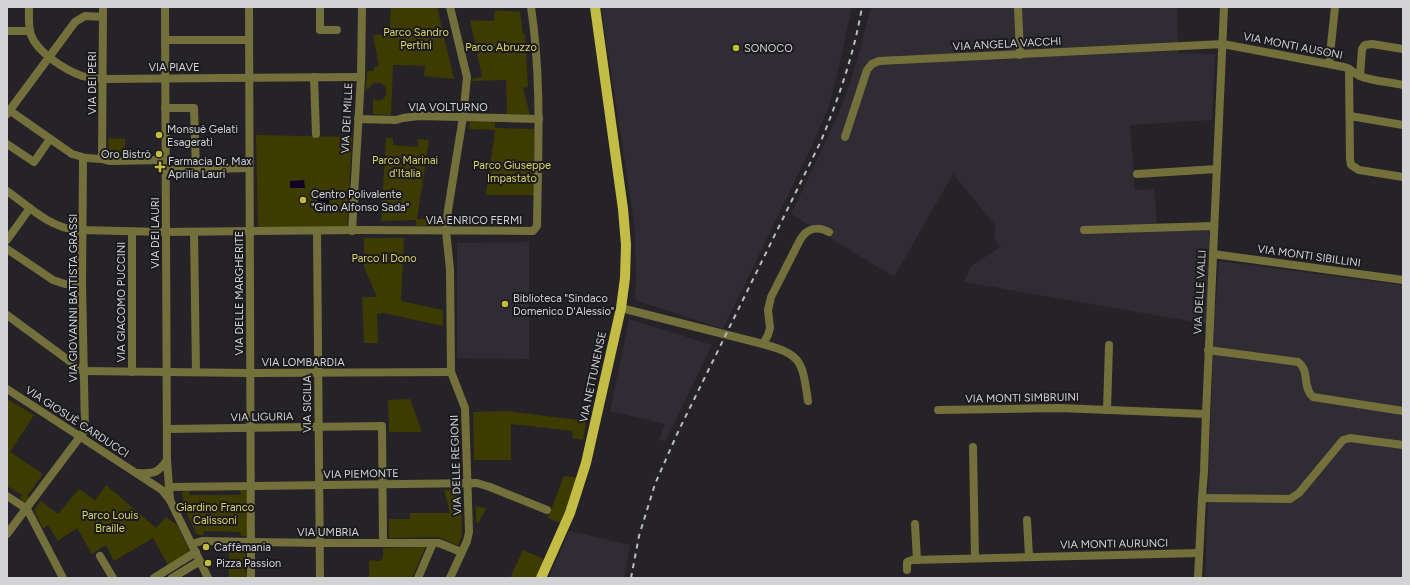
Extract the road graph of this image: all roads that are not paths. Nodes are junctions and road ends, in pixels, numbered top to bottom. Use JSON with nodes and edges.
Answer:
{"nodes":[{"id":1,"x":29,"y":7,"type":"edge"},
{"id":2,"x":103,"y":7,"type":"edge"},
{"id":3,"x":165,"y":7,"type":"edge"},
{"id":4,"x":249,"y":7,"type":"edge"},
{"id":5,"x":320,"y":7,"type":"edge"},
{"id":6,"x":362,"y":7,"type":"edge"},
{"id":7,"x":450,"y":7,"type":"edge"},
{"id":8,"x":531,"y":7,"type":"edge"},
{"id":9,"x":595,"y":7,"type":"edge"},
{"id":10,"x":1018,"y":7,"type":"edge"},
{"id":11,"x":1224,"y":7,"type":"edge"},
{"id":12,"x":1335,"y":7,"type":"edge"},
{"id":13,"x":103,"y":17,"type":"junction"},
{"id":14,"x":337,"y":30,"type":"dead end"},
{"id":15,"x":7,"y":31,"type":"edge"},
{"id":16,"x":30,"y":31,"type":"junction"},
{"id":17,"x":165,"y":40,"type":"junction"},
{"id":18,"x":249,"y":40,"type":"junction"},
{"id":19,"x":1223,"y":44,"type":"junction"},
{"id":20,"x":1403,"y":49,"type":"edge"},
{"id":21,"x":1020,"y":55,"type":"junction"},
{"id":22,"x":49,"y":56,"type":"junction"},
{"id":23,"x":1329,"y":64,"type":"junction"},
{"id":24,"x":1350,"y":69,"type":"junction"},
{"id":25,"x":1360,"y":76,"type":"junction"},
{"id":26,"x":314,"y":77,"type":"junction"},
{"id":27,"x":361,"y":77,"type":"junction"},
{"id":28,"x":165,"y":78,"type":"junction"},
{"id":29,"x":249,"y":78,"type":"junction"},
{"id":30,"x":103,"y":79,"type":"junction"},
{"id":31,"x":1403,"y":85,"type":"edge"},
{"id":32,"x":166,"y":108,"type":"junction"},
{"id":33,"x":8,"y":112,"type":"edge"},
{"id":34,"x":1350,"y":116,"type":"junction"},
{"id":35,"x":463,"y":117,"type":"junction"},
{"id":36,"x":358,"y":119,"type":"junction"},
{"id":37,"x":539,"y":119,"type":"junction"},
{"id":38,"x":1403,"y":125,"type":"edge"},
{"id":39,"x":316,"y":134,"type":"dead end"},
{"id":40,"x":845,"y":137,"type":"dead end"},
{"id":41,"x":50,"y":139,"type":"junction"},
{"id":42,"x":7,"y":144,"type":"edge"},
{"id":43,"x":83,"y":158,"type":"junction"},
{"id":44,"x":102,"y":159,"type":"junction"},
{"id":45,"x":166,"y":160,"type":"junction"},
{"id":46,"x":249,"y":168,"type":"junction"},
{"id":47,"x":166,"y":170,"type":"junction"},
{"id":48,"x":196,"y":170,"type":"junction"},
{"id":49,"x":1217,"y":170,"type":"junction"},
{"id":50,"x":1137,"y":174,"type":"dead end"},
{"id":51,"x":1403,"y":177,"type":"edge"},
{"id":52,"x":7,"y":191,"type":"edge"},
{"id":53,"x":30,"y":208,"type":"junction"},
{"id":54,"x":1214,"y":226,"type":"junction"},
{"id":55,"x":352,"y":230,"type":"junction"},
{"id":56,"x":1084,"y":230,"type":"dead end"},
{"id":57,"x":83,"y":231,"type":"junction"},
{"id":58,"x":250,"y":231,"type":"junction"},
{"id":59,"x":317,"y":231,"type":"junction"},
{"id":60,"x":446,"y":231,"type":"junction"},
{"id":61,"x":132,"y":232,"type":"junction"},
{"id":62,"x":166,"y":232,"type":"junction"},
{"id":63,"x":194,"y":232,"type":"junction"},
{"id":64,"x":829,"y":232,"type":"dead end"},
{"id":65,"x":7,"y":240,"type":"edge"},
{"id":66,"x":7,"y":248,"type":"edge"},
{"id":67,"x":1213,"y":254,"type":"junction"},
{"id":68,"x":1403,"y":280,"type":"edge"},
{"id":69,"x":82,"y":284,"type":"junction"},
{"id":70,"x":621,"y":308,"type":"junction"},
{"id":71,"x":7,"y":316,"type":"edge"},
{"id":72,"x":763,"y":344,"type":"junction"},
{"id":73,"x":1109,"y":345,"type":"dead end"},
{"id":74,"x":1208,"y":350,"type":"junction"},
{"id":75,"x":83,"y":371,"type":"junction"},
{"id":76,"x":132,"y":372,"type":"junction"},
{"id":77,"x":167,"y":372,"type":"junction"},
{"id":78,"x":196,"y":372,"type":"junction"},
{"id":79,"x":451,"y":372,"type":"junction"},
{"id":80,"x":250,"y":373,"type":"junction"},
{"id":81,"x":318,"y":373,"type":"junction"},
{"id":82,"x":7,"y":390,"type":"edge"},
{"id":83,"x":808,"y":401,"type":"dead end"},
{"id":84,"x":938,"y":410,"type":"dead end"},
{"id":85,"x":1107,"y":410,"type":"junction"},
{"id":86,"x":1403,"y":410,"type":"edge"},
{"id":87,"x":1206,"y":414,"type":"junction"},
{"id":88,"x":318,"y":427,"type":"junction"},
{"id":89,"x":250,"y":428,"type":"junction"},
{"id":90,"x":167,"y":429,"type":"junction"},
{"id":91,"x":82,"y":437,"type":"junction"},
{"id":92,"x":1403,"y":445,"type":"edge"},
{"id":93,"x":973,"y":447,"type":"dead end"},
{"id":94,"x":167,"y":460,"type":"junction"},
{"id":95,"x":135,"y":472,"type":"junction"},
{"id":96,"x":467,"y":483,"type":"junction"},
{"id":97,"x":382,"y":485,"type":"junction"},
{"id":98,"x":251,"y":486,"type":"junction"},
{"id":99,"x":319,"y":486,"type":"junction"},
{"id":100,"x":170,"y":487,"type":"junction"},
{"id":101,"x":7,"y":496,"type":"edge"},
{"id":102,"x":1202,"y":498,"type":"junction"},
{"id":103,"x":170,"y":500,"type":"junction"},
{"id":104,"x":27,"y":509,"type":"junction"},
{"id":105,"x":547,"y":510,"type":"dead end"},
{"id":106,"x":1027,"y":520,"type":"dead end"},
{"id":107,"x":915,"y":524,"type":"dead end"},
{"id":108,"x":7,"y":534,"type":"edge"},
{"id":109,"x":252,"y":542,"type":"junction"},
{"id":110,"x":320,"y":543,"type":"junction"},
{"id":111,"x":382,"y":543,"type":"junction"},
{"id":112,"x":433,"y":543,"type":"junction"},
{"id":113,"x":192,"y":544,"type":"junction"},
{"id":114,"x":196,"y":552,"type":"junction"},
{"id":115,"x":462,"y":552,"type":"junction"},
{"id":116,"x":1199,"y":553,"type":"junction"},
{"id":117,"x":100,"y":556,"type":"dead end"},
{"id":118,"x":1029,"y":557,"type":"junction"},
{"id":119,"x":975,"y":558,"type":"junction"},
{"id":120,"x":917,"y":560,"type":"junction"},
{"id":121,"x":200,"y":561,"type":"junction"},
{"id":122,"x":907,"y":570,"type":"dead end"},
{"id":123,"x":63,"y":578,"type":"edge"},
{"id":124,"x":113,"y":578,"type":"edge"},
{"id":125,"x":154,"y":578,"type":"edge"},
{"id":126,"x":172,"y":578,"type":"edge"},
{"id":127,"x":208,"y":578,"type":"edge"},
{"id":128,"x":251,"y":578,"type":"edge"},
{"id":129,"x":320,"y":578,"type":"edge"},
{"id":130,"x":418,"y":578,"type":"edge"},
{"id":131,"x":450,"y":578,"type":"edge"},
{"id":132,"x":541,"y":578,"type":"edge"},
{"id":133,"x":1198,"y":578,"type":"edge"}],
"edges":[{"from":1,"to":16,"type":"street","name":"VIA PIAVE"},
{"from":2,"to":13,"type":"street","name":"VIA DEI PERI"},
{"from":3,"to":17,"type":"street","name":"VIA DEI LAURI"},
{"from":4,"to":18,"type":"street","name":"VIA DELLE MARGHERITE"},
{"from":5,"to":14,"type":"street"},
{"from":6,"to":27,"type":"street","name":"VIA DEI MILLE"},
{"from":7,"to":35,"type":"street","name":"VIA DELLE REGIONI"},
{"from":8,"to":37,"type":"street"},
{"from":9,"to":70,"type":"main road","name":"VIA NETTUNENSE"},
{"from":10,"to":21,"type":"street"},
{"from":11,"to":19,"type":"street","name":"VIA DELLE VALLI"},
{"from":12,"to":23,"type":"street"},
{"from":13,"to":22,"type":"street"},
{"from":13,"to":30,"type":"street","name":"VIA DEI PERI"},
{"from":15,"to":16,"type":"street"},
{"from":16,"to":22,"type":"street","name":"VIA PIAVE"},
{"from":17,"to":18,"type":"street"},
{"from":17,"to":28,"type":"street","name":"VIA DEI LAURI"},
{"from":18,"to":29,"type":"street","name":"VIA DELLE MARGHERITE"},
{"from":19,"to":21,"type":"street","name":"VIA ANGELA VACCHI"},
{"from":19,"to":23,"type":"street","name":"VIA MONTI AUSONI"},
{"from":19,"to":49,"type":"street","name":"VIA DELLE VALLI"},
{"from":20,"to":25,"type":"street"},
{"from":21,"to":40,"type":"street","name":"VIA ANGELA VACCHI"},
{"from":22,"to":30,"type":"street","name":"VIA PIAVE"},
{"from":22,"to":33,"type":"street"},
{"from":23,"to":24,"type":"street","name":"VIA MONTI AUSONI"},
{"from":24,"to":25,"type":"street","name":"VIA MONTI AUSONI"},
{"from":24,"to":34,"type":"street"},
{"from":25,"to":31,"type":"street","name":"VIA MONTI AUSONI"},
{"from":26,"to":27,"type":"street","name":"VIA PIAVE"},
{"from":26,"to":29,"type":"street","name":"VIA PIAVE"},
{"from":26,"to":39,"type":"street"},
{"from":27,"to":36,"type":"street","name":"VIA DEI MILLE"},
{"from":28,"to":29,"type":"street","name":"VIA PIAVE"},
{"from":28,"to":30,"type":"street","name":"VIA PIAVE"},
{"from":28,"to":32,"type":"street","name":"VIA DEI LAURI"},
{"from":29,"to":46,"type":"street","name":"VIA DELLE MARGHERITE"},
{"from":30,"to":44,"type":"street","name":"VIA DEI PERI"},
{"from":32,"to":45,"type":"street","name":"VIA DEI LAURI"},
{"from":32,"to":48,"type":"street"},
{"from":33,"to":41,"type":"street"},
{"from":34,"to":38,"type":"street"},
{"from":34,"to":51,"type":"street"},
{"from":35,"to":36,"type":"street","name":"VIA VOLTURNO"},
{"from":35,"to":37,"type":"street","name":"VIA VOLTURNO"},
{"from":35,"to":60,"type":"street","name":"VIA DELLE REGIONI"},
{"from":36,"to":55,"type":"street","name":"VIA DEI MILLE"},
{"from":37,"to":60,"type":"street","name":"VIA ENRICO FERMI"},
{"from":41,"to":42,"type":"street"},
{"from":41,"to":43,"type":"street"},
{"from":43,"to":44,"type":"street"},
{"from":43,"to":57,"type":"street","name":"VIA GIOVANNI BATTISTA GRASSI"},
{"from":44,"to":45,"type":"street"},
{"from":45,"to":47,"type":"street","name":"VIA DEI LAURI"},
{"from":46,"to":48,"type":"street"},
{"from":46,"to":58,"type":"street","name":"VIA DELLE MARGHERITE"},
{"from":47,"to":48,"type":"street"},
{"from":47,"to":62,"type":"street","name":"VIA DEI LAURI"},
{"from":49,"to":50,"type":"street"},
{"from":49,"to":54,"type":"street","name":"VIA DELLE VALLI"},
{"from":52,"to":53,"type":"street","name":"VIA ENRICO FERMI"},
{"from":53,"to":57,"type":"street","name":"VIA ENRICO FERMI"},
{"from":53,"to":65,"type":"street"},
{"from":54,"to":56,"type":"street"},
{"from":54,"to":67,"type":"street","name":"VIA DELLE VALLI"},
{"from":55,"to":59,"type":"street","name":"VIA ENRICO FERMI"},
{"from":55,"to":60,"type":"street","name":"VIA ENRICO FERMI"},
{"from":57,"to":61,"type":"street","name":"VIA ENRICO FERMI"},
{"from":57,"to":69,"type":"street","name":"VIA GIOVANNI BATTISTA GRASSI"},
{"from":58,"to":59,"type":"street","name":"VIA ENRICO FERMI"},
{"from":58,"to":63,"type":"street","name":"VIA ENRICO FERMI"},
{"from":58,"to":80,"type":"street","name":"VIA DELLE MARGHERITE"},
{"from":59,"to":81,"type":"street","name":"VIA SICILIA"},
{"from":60,"to":79,"type":"street","name":"VIA DELLE REGIONI"},
{"from":61,"to":62,"type":"street","name":"VIA ENRICO FERMI"},
{"from":61,"to":76,"type":"street","name":"VIA GIACOMO PUCCINI"},
{"from":62,"to":63,"type":"street","name":"VIA ENRICO FERMI"},
{"from":62,"to":77,"type":"street","name":"VIA DEI LAURI"},
{"from":63,"to":78,"type":"street"},
{"from":64,"to":72,"type":"street"},
{"from":66,"to":69,"type":"street"},
{"from":67,"to":68,"type":"street","name":"VIA MONTI SIBILLINI"},
{"from":67,"to":74,"type":"street","name":"VIA DELLE VALLI"},
{"from":69,"to":75,"type":"street","name":"VIA GIOVANNI BATTISTA GRASSI"},
{"from":70,"to":72,"type":"street"},
{"from":70,"to":132,"type":"main road","name":"VIA NETTUNENSE"},
{"from":71,"to":75,"type":"street"},
{"from":72,"to":83,"type":"street"},
{"from":73,"to":85,"type":"street"},
{"from":74,"to":86,"type":"street"},
{"from":74,"to":87,"type":"street","name":"VIA DELLE VALLI"},
{"from":75,"to":76,"type":"street","name":"VIA LOMBARDIA"},
{"from":75,"to":91,"type":"street","name":"VIA GIOVANNI BATTISTA GRASSI"},
{"from":76,"to":77,"type":"street","name":"VIA LOMBARDIA"},
{"from":77,"to":78,"type":"street","name":"VIA LOMBARDIA"},
{"from":77,"to":90,"type":"street","name":"VIA DEI LAURI"},
{"from":78,"to":80,"type":"street","name":"VIA LOMBARDIA"},
{"from":79,"to":81,"type":"street","name":"VIA LOMBARDIA"},
{"from":79,"to":96,"type":"street","name":"VIA DELLE REGIONI"},
{"from":80,"to":81,"type":"street","name":"VIA LOMBARDIA"},
{"from":80,"to":89,"type":"street","name":"VIA DELLE MARGHERITE"},
{"from":81,"to":88,"type":"street","name":"VIA SICILIA"},
{"from":82,"to":91,"type":"street","name":"VIA GIOSUÈ CARDUCCI"},
{"from":84,"to":85,"type":"street","name":"VIA MONTI SIMBRUINI"},
{"from":85,"to":87,"type":"street","name":"VIA MONTI SIMBRUINI"},
{"from":87,"to":102,"type":"street","name":"VIA DELLE VALLI"},
{"from":88,"to":89,"type":"street","name":"VIA LIGURIA"},
{"from":88,"to":97,"type":"street","name":"VIA LIGURIA"},
{"from":88,"to":99,"type":"street","name":"VIA SICILIA"},
{"from":89,"to":90,"type":"street","name":"VIA LIGURIA"},
{"from":89,"to":98,"type":"street","name":"VIA DELLE MARGHERITE"},
{"from":90,"to":94,"type":"street","name":"VIA DEI LAURI"},
{"from":91,"to":95,"type":"street","name":"VIA GIOSUÈ CARDUCCI"},
{"from":91,"to":104,"type":"street"},
{"from":92,"to":102,"type":"street"},
{"from":93,"to":119,"type":"street"},
{"from":94,"to":95,"type":"street"},
{"from":94,"to":100,"type":"street","name":"VIA DEI LAURI"},
{"from":95,"to":103,"type":"street","name":"VIA GIOSUÈ CARDUCCI"},
{"from":96,"to":97,"type":"street","name":"VIA PIEMONTE"},
{"from":96,"to":105,"type":"street","name":"VIA PIEMONTE"},
{"from":96,"to":115,"type":"street","name":"VIA DELLE REGIONI"},
{"from":97,"to":99,"type":"street","name":"VIA PIEMONTE"},
{"from":97,"to":111,"type":"street"},
{"from":98,"to":99,"type":"street","name":"VIA PIEMONTE"},
{"from":98,"to":100,"type":"street","name":"VIA PIEMONTE"},
{"from":98,"to":109,"type":"street","name":"VIA DELLE MARGHERITE"},
{"from":99,"to":110,"type":"street","name":"VIA SICILIA"},
{"from":100,"to":103,"type":"street","name":"VIA DEI LAURI"},
{"from":101,"to":104,"type":"street"},
{"from":102,"to":116,"type":"street","name":"VIA DELLE VALLI"},
{"from":103,"to":113,"type":"street"},
{"from":104,"to":108,"type":"street"},
{"from":104,"to":123,"type":"street"},
{"from":106,"to":118,"type":"street"},
{"from":107,"to":120,"type":"street"},
{"from":109,"to":110,"type":"street","name":"VIA UMBRIA"},
{"from":109,"to":113,"type":"street","name":"VIA UMBRIA"},
{"from":109,"to":128,"type":"street","name":"VIA DELLE MARGHERITE"},
{"from":110,"to":111,"type":"street","name":"VIA UMBRIA"},
{"from":110,"to":129,"type":"street","name":"VIA SICILIA"},
{"from":111,"to":112,"type":"street","name":"VIA UMBRIA"},
{"from":112,"to":115,"type":"street","name":"VIA UMBRIA"},
{"from":112,"to":130,"type":"street"},
{"from":113,"to":114,"type":"street"},
{"from":114,"to":121,"type":"street"},
{"from":114,"to":125,"type":"street"},
{"from":115,"to":131,"type":"street","name":"VIA DELLE REGIONI"},
{"from":116,"to":118,"type":"street","name":"VIA MONTI AURUNCI"},
{"from":116,"to":133,"type":"street","name":"VIA DELLE VALLI"},
{"from":117,"to":124,"type":"street"},
{"from":118,"to":119,"type":"street","name":"VIA MONTI AURUNCI"},
{"from":119,"to":120,"type":"street","name":"VIA MONTI AURUNCI"},
{"from":120,"to":122,"type":"street"},
{"from":121,"to":126,"type":"street"},
{"from":121,"to":127,"type":"street"}]}
